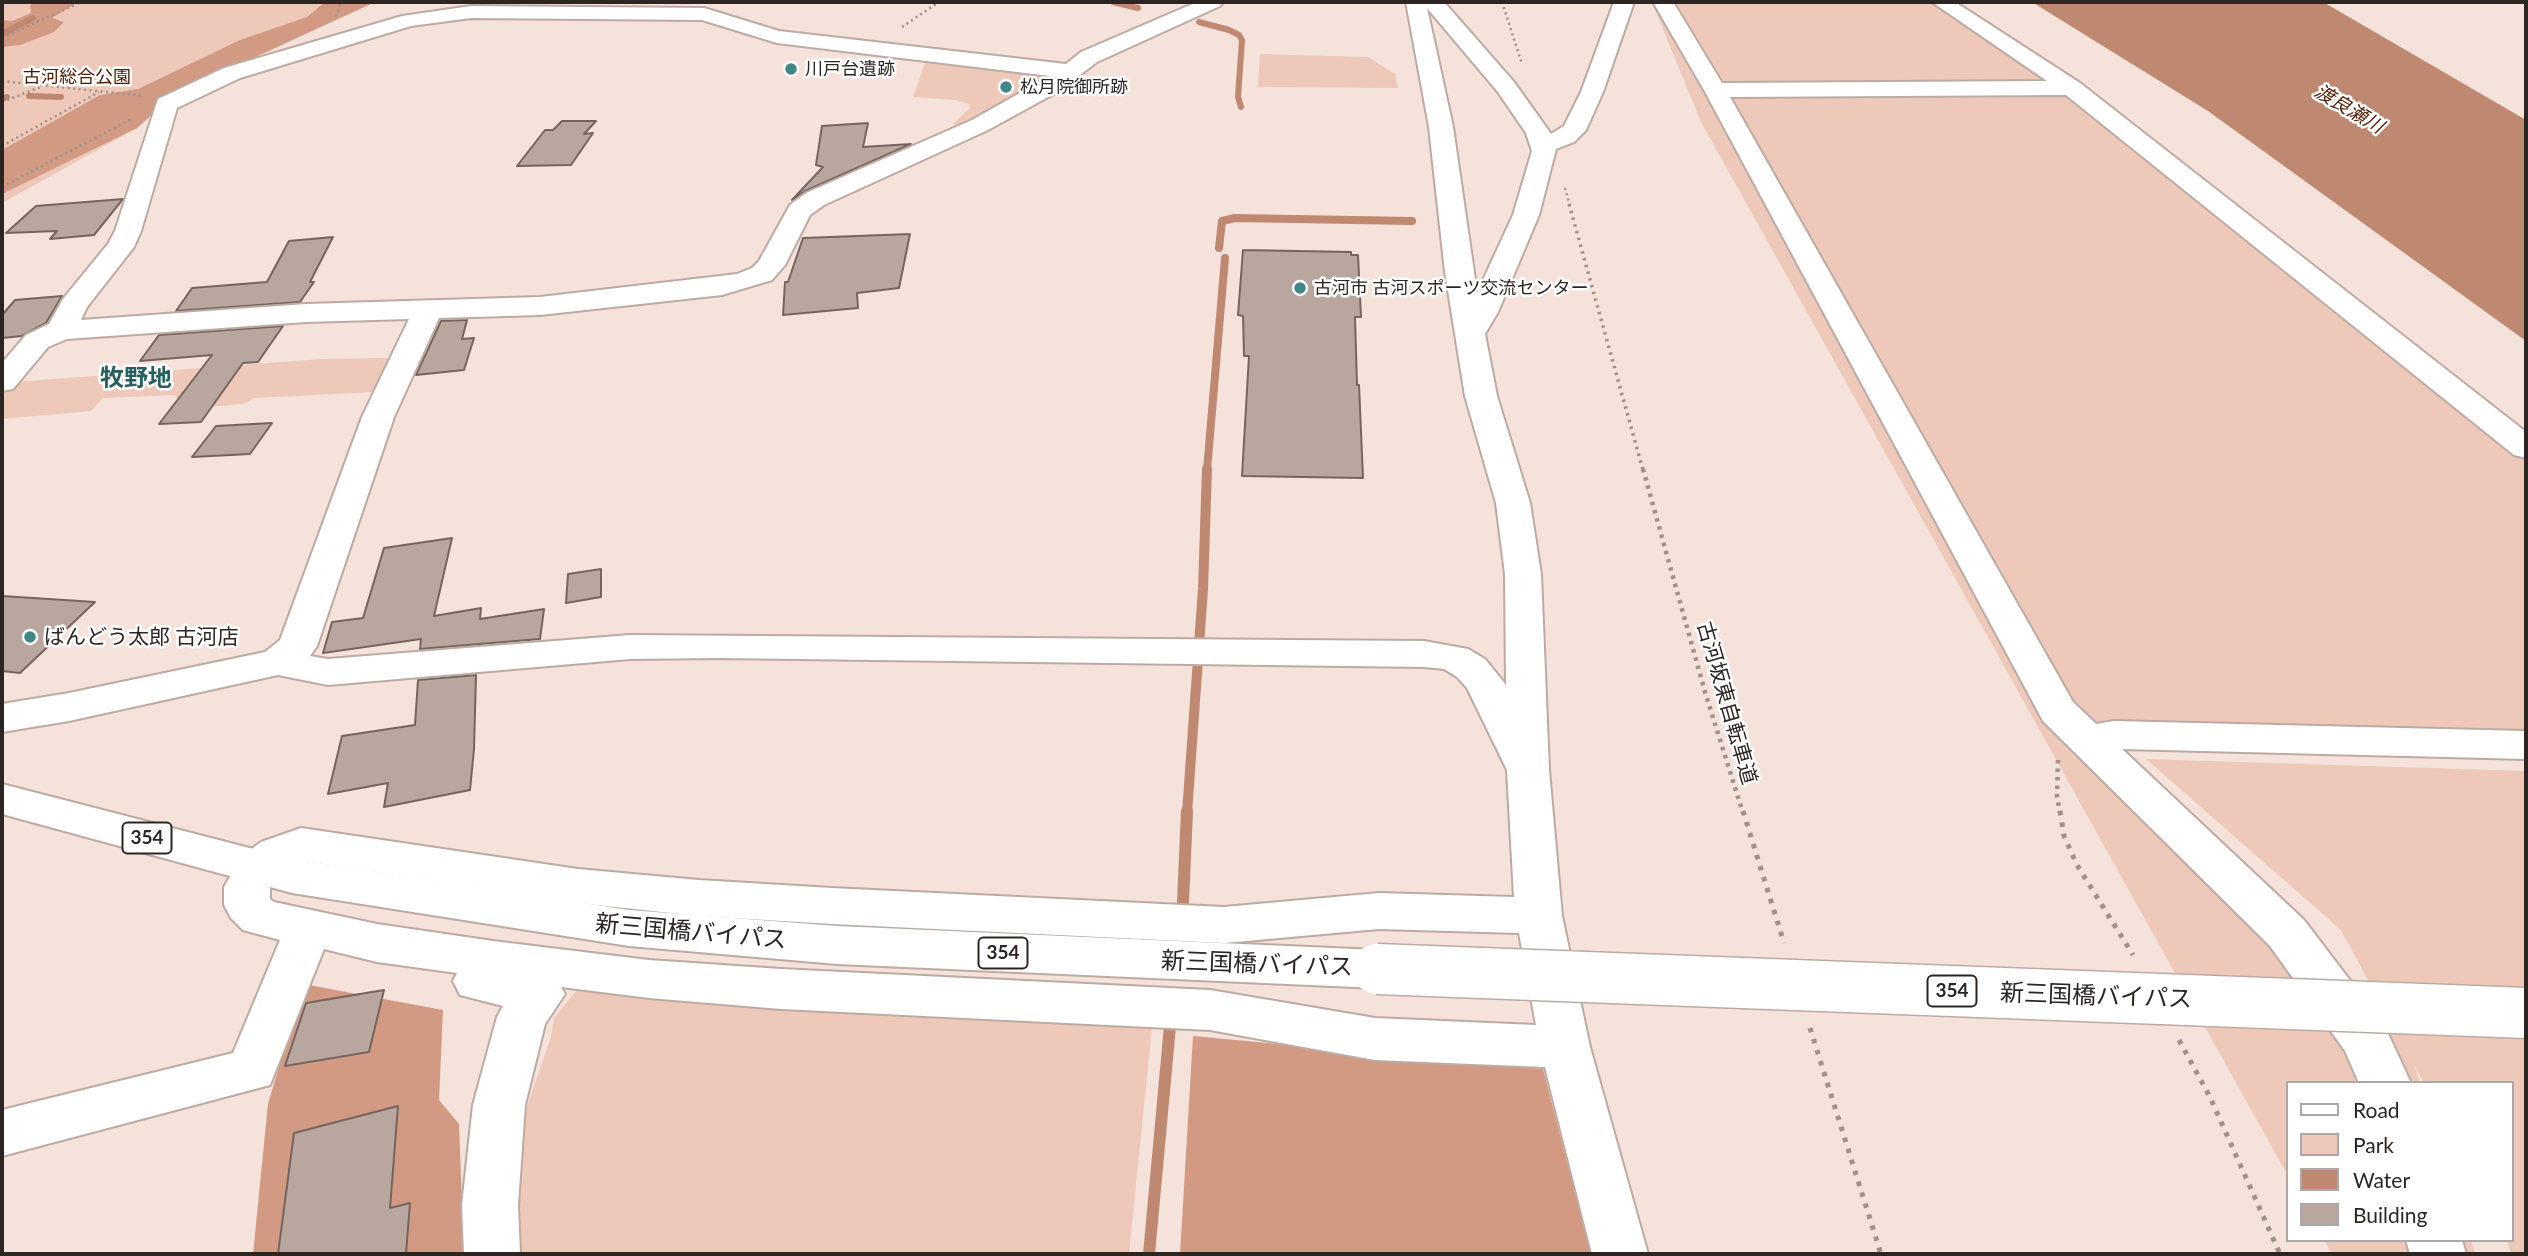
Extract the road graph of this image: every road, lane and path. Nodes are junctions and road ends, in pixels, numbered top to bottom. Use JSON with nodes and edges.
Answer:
{"nodes":[{"id":1,"x":81,"y":2,"type":"edge"},
{"id":2,"x":939,"y":2,"type":"edge"},
{"id":3,"x":1213,"y":2,"type":"edge"},
{"id":4,"x":1416,"y":2,"type":"edge"},
{"id":5,"x":1433,"y":2,"type":"edge"},
{"id":6,"x":1624,"y":2,"type":"edge"},
{"id":7,"x":1663,"y":2,"type":"edge"},
{"id":8,"x":1942,"y":2,"type":"edge"},
{"id":9,"x":2,"y":38,"type":"edge"},
{"id":10,"x":873,"y":49,"type":"junction"},
{"id":11,"x":1068,"y":71,"type":"junction"},
{"id":12,"x":2,"y":80,"type":"edge"},
{"id":13,"x":46,"y":86,"type":"junction"},
{"id":14,"x":2072,"y":88,"type":"junction"},
{"id":15,"x":1715,"y":90,"type":"junction"},
{"id":16,"x":99,"y":92,"type":"junction"},
{"id":17,"x":2,"y":102,"type":"edge"},
{"id":18,"x":170,"y":102,"type":"junction"},
{"id":19,"x":1542,"y":141,"type":"junction"},
{"id":20,"x":2,"y":146,"type":"edge"},
{"id":21,"x":1563,"y":184,"type":"dead end"},
{"id":22,"x":2,"y":187,"type":"edge"},
{"id":23,"x":428,"y":310,"type":"junction"},
{"id":24,"x":1470,"y":334,"type":"junction"},
{"id":25,"x":49,"y":336,"type":"junction"},
{"id":26,"x":2,"y":343,"type":"edge"},
{"id":27,"x":2,"y":382,"type":"edge"},
{"id":28,"x":2526,"y":447,"type":"edge"},
{"id":29,"x":278,"y":662,"type":"junction"},
{"id":30,"x":2,"y":718,"type":"edge"},
{"id":31,"x":2085,"y":740,"type":"junction"},
{"id":32,"x":2526,"y":745,"type":"edge"},
{"id":33,"x":1528,"y":770,"type":"junction"},
{"id":34,"x":2,"y":799,"type":"edge"},
{"id":35,"x":258,"y":868,"type":"junction"},
{"id":36,"x":1539,"y":916,"type":"junction"},
{"id":37,"x":305,"y":938,"type":"junction"},
{"id":38,"x":1787,"y":953,"type":"dead end"},
{"id":39,"x":2526,"y":1013,"type":"edge"},
{"id":40,"x":1807,"y":1019,"type":"dead end"},
{"id":41,"x":1565,"y":1047,"type":"junction"},
{"id":42,"x":2384,"y":1081,"type":"edge"},
{"id":43,"x":2,"y":1133,"type":"edge"},
{"id":44,"x":492,"y":1254,"type":"edge"},
{"id":45,"x":1620,"y":1254,"type":"edge"},
{"id":46,"x":1881,"y":1254,"type":"edge"}],
"edges":[{"from":1,"to":9,"type":"path"},
{"from":2,"to":10,"type":"path"},
{"from":3,"to":11,"type":"main road"},
{"from":4,"to":24,"type":"main road"},
{"from":5,"to":19,"type":"main road"},
{"from":6,"to":19,"type":"main road"},
{"from":7,"to":15,"type":"main road"},
{"from":8,"to":14,"type":"main road"},
{"from":10,"to":11,"type":"main road"},
{"from":10,"to":18,"type":"main road"},
{"from":11,"to":23,"type":"main road"},
{"from":12,"to":13,"type":"path"},
{"from":13,"to":16,"type":"path"},
{"from":13,"to":17,"type":"path"},
{"from":14,"to":15,"type":"main road"},
{"from":14,"to":28,"type":"main road"},
{"from":15,"to":31,"type":"main road"},
{"from":16,"to":18,"type":"path"},
{"from":16,"to":20,"type":"path"},
{"from":18,"to":22,"type":"path"},
{"from":18,"to":25,"type":"main road"},
{"from":19,"to":24,"type":"main road"},
{"from":21,"to":38,"type":"path","name":"古河坂東自転車道"},
{"from":23,"to":25,"type":"main road"},
{"from":23,"to":29,"type":"main road"},
{"from":24,"to":33,"type":"main road"},
{"from":25,"to":26,"type":"main road"},
{"from":25,"to":27,"type":"main road"},
{"from":29,"to":30,"type":"main road"},
{"from":29,"to":33,"type":"main road"},
{"from":31,"to":32,"type":"main road"},
{"from":31,"to":42,"type":"main road"},
{"from":33,"to":36,"type":"main road"},
{"from":34,"to":35,"type":"main road","name":"新三国橋バイパス","number":"354"},
{"from":35,"to":36,"type":"main road"},
{"from":35,"to":37,"type":"main road"},
{"from":35,"to":39,"type":"main road","name":"新三国橋バイパス","number":"354","bridge":true},
{"from":36,"to":41,"type":"main road"},
{"from":37,"to":41,"type":"main road"},
{"from":37,"to":43,"type":"main road"},
{"from":37,"to":44,"type":"main road"},
{"from":40,"to":46,"type":"path"},
{"from":41,"to":45,"type":"main road"}]}
